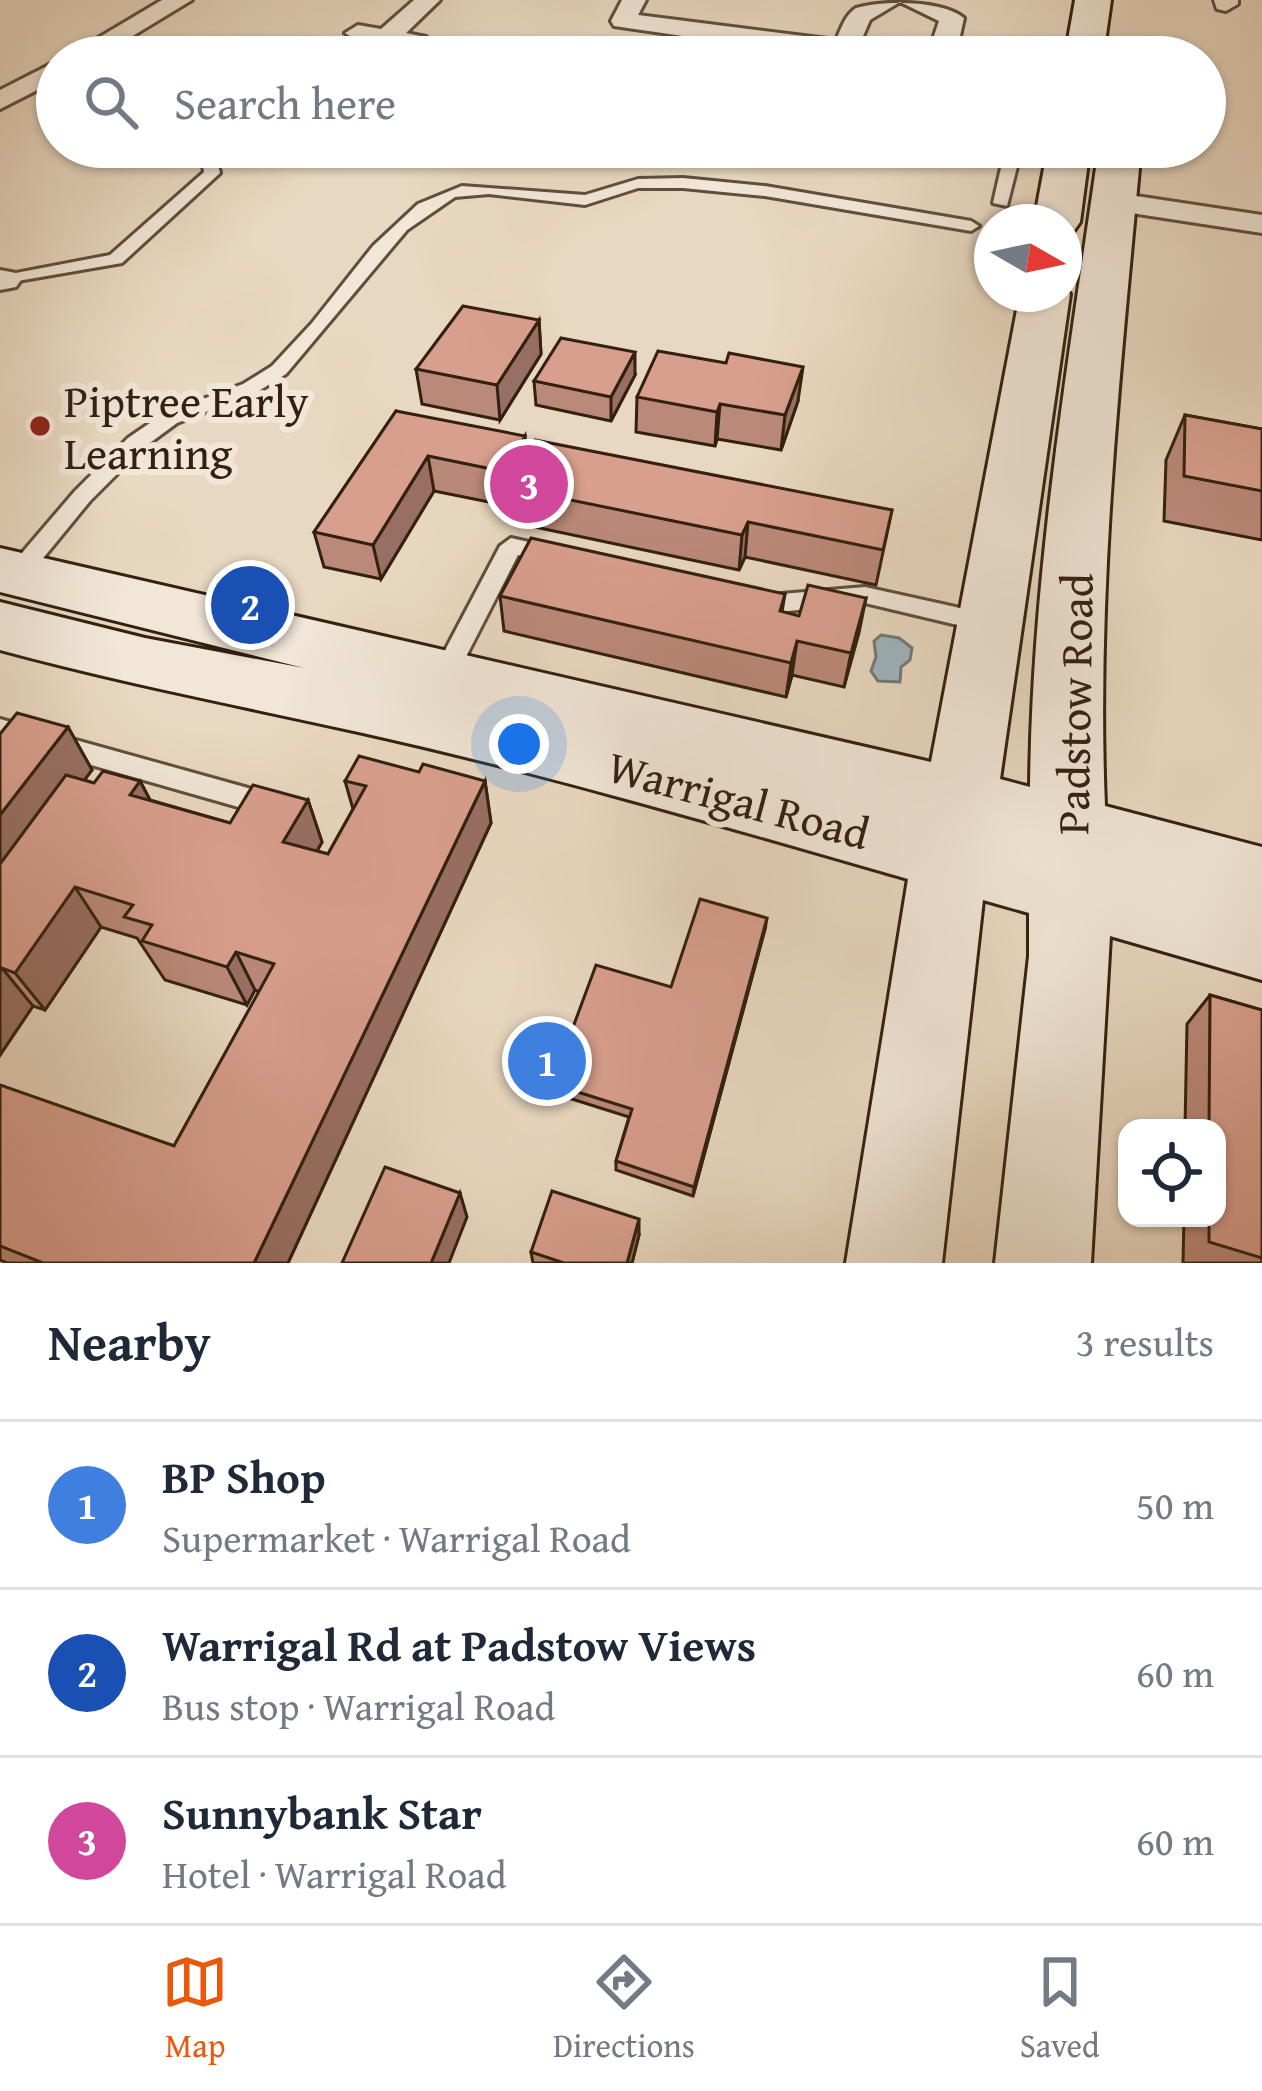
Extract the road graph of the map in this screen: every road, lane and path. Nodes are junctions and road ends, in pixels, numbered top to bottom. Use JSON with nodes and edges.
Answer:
{"nodes":[{"id":1,"x":180,"y":0,"type":"edge"},
{"id":2,"x":428,"y":0,"type":"edge"},
{"id":3,"x":890,"y":0,"type":"edge"},
{"id":4,"x":911,"y":0,"type":"edge"},
{"id":5,"x":1093,"y":0,"type":"edge"},
{"id":6,"x":629,"y":10,"type":"edge"},
{"id":7,"x":358,"y":33,"type":"dead end"},
{"id":8,"x":116,"y":36,"type":"edge"},
{"id":9,"x":375,"y":36,"type":"edge"},
{"id":10,"x":389,"y":36,"type":"edge"},
{"id":11,"x":607,"y":36,"type":"edge"},
{"id":12,"x":758,"y":36,"type":"edge"},
{"id":13,"x":850,"y":36,"type":"edge"},
{"id":14,"x":947,"y":36,"type":"dead end"},
{"id":15,"x":1087,"y":36,"type":"edge"},
{"id":16,"x":36,"y":81,"type":"edge"},
{"id":17,"x":0,"y":101,"type":"edge"},
{"id":18,"x":211,"y":168,"type":"edge"},
{"id":19,"x":1009,"y":168,"type":"edge"},
{"id":20,"x":1066,"y":168,"type":"edge"},
{"id":21,"x":1118,"y":174,"type":"edge"},
{"id":22,"x":1001,"y":203,"type":"dead end"},
{"id":23,"x":1060,"y":204,"type":"edge"},
{"id":24,"x":1262,"y":224,"type":"edge"},
{"id":25,"x":971,"y":226,"type":"dead end"},
{"id":26,"x":2,"y":280,"type":"edge"},
{"id":27,"x":1042,"y":312,"type":"edge"},
{"id":28,"x":575,"y":560,"type":"edge"},
{"id":29,"x":6,"y":590,"type":"edge"},
{"id":30,"x":726,"y":594,"type":"edge"},
{"id":31,"x":991,"y":624,"type":"junction"},
{"id":32,"x":442,"y":677,"type":"junction"},
{"id":33,"x":11,"y":732,"type":"edge"},
{"id":34,"x":140,"y":768,"type":"junction"},
{"id":35,"x":20,"y":770,"type":"edge"},
{"id":36,"x":99,"y":787,"type":"edge"},
{"id":37,"x":302,"y":814,"type":"edge"},
{"id":38,"x":957,"y":828,"type":"junction"},
{"id":39,"x":1070,"y":858,"type":"junction"},
{"id":40,"x":1262,"y":881,"type":"edge"},
{"id":41,"x":1262,"y":943,"type":"edge"},
{"id":42,"x":894,"y":1263,"type":"edge"},
{"id":43,"x":1043,"y":1263,"type":"edge"}],
"edges":[{"from":1,"to":8,"type":"street"},
{"from":2,"to":10,"type":"street"},
{"from":3,"to":13,"type":"street"},
{"from":4,"to":14,"type":"street"},
{"from":5,"to":15,"type":"main road"},
{"from":6,"to":11,"type":"street"},
{"from":6,"to":12,"type":"street"},
{"from":7,"to":9,"type":"street"},
{"from":16,"to":17,"type":"street"},
{"from":18,"to":26,"type":"lane"},
{"from":19,"to":22,"type":"lane"},
{"from":20,"to":23,"type":"main road"},
{"from":21,"to":24,"type":"street"},
{"from":21,"to":39,"type":"main road","name":"Padstow Road"},
{"from":25,"to":29,"type":"lane"},
{"from":27,"to":31,"type":"main road","name":"Padstow Road"},
{"from":28,"to":32,"type":"lane"},
{"from":29,"to":32,"type":"main road","name":"Warrigal Road"},
{"from":29,"to":38,"type":"main road","name":"Warrigal Road"},
{"from":30,"to":31,"type":"lane"},
{"from":31,"to":38,"type":"main road","name":"Padstow Road"},
{"from":32,"to":38,"type":"main road","name":"Warrigal Road"},
{"from":33,"to":34,"type":"lane"},
{"from":33,"to":35,"type":"lane"},
{"from":34,"to":36,"type":"lane"},
{"from":34,"to":37,"type":"lane"},
{"from":38,"to":39,"type":"main road","name":"Warrigal Road"},
{"from":38,"to":42,"type":"main road","name":"Padstow Road"},
{"from":39,"to":40,"type":"main road","name":"Warrigal Road"},
{"from":39,"to":41,"type":"main road","name":"Warrigal Road"},
{"from":39,"to":43,"type":"main road","name":"Padstow Road"}]}
